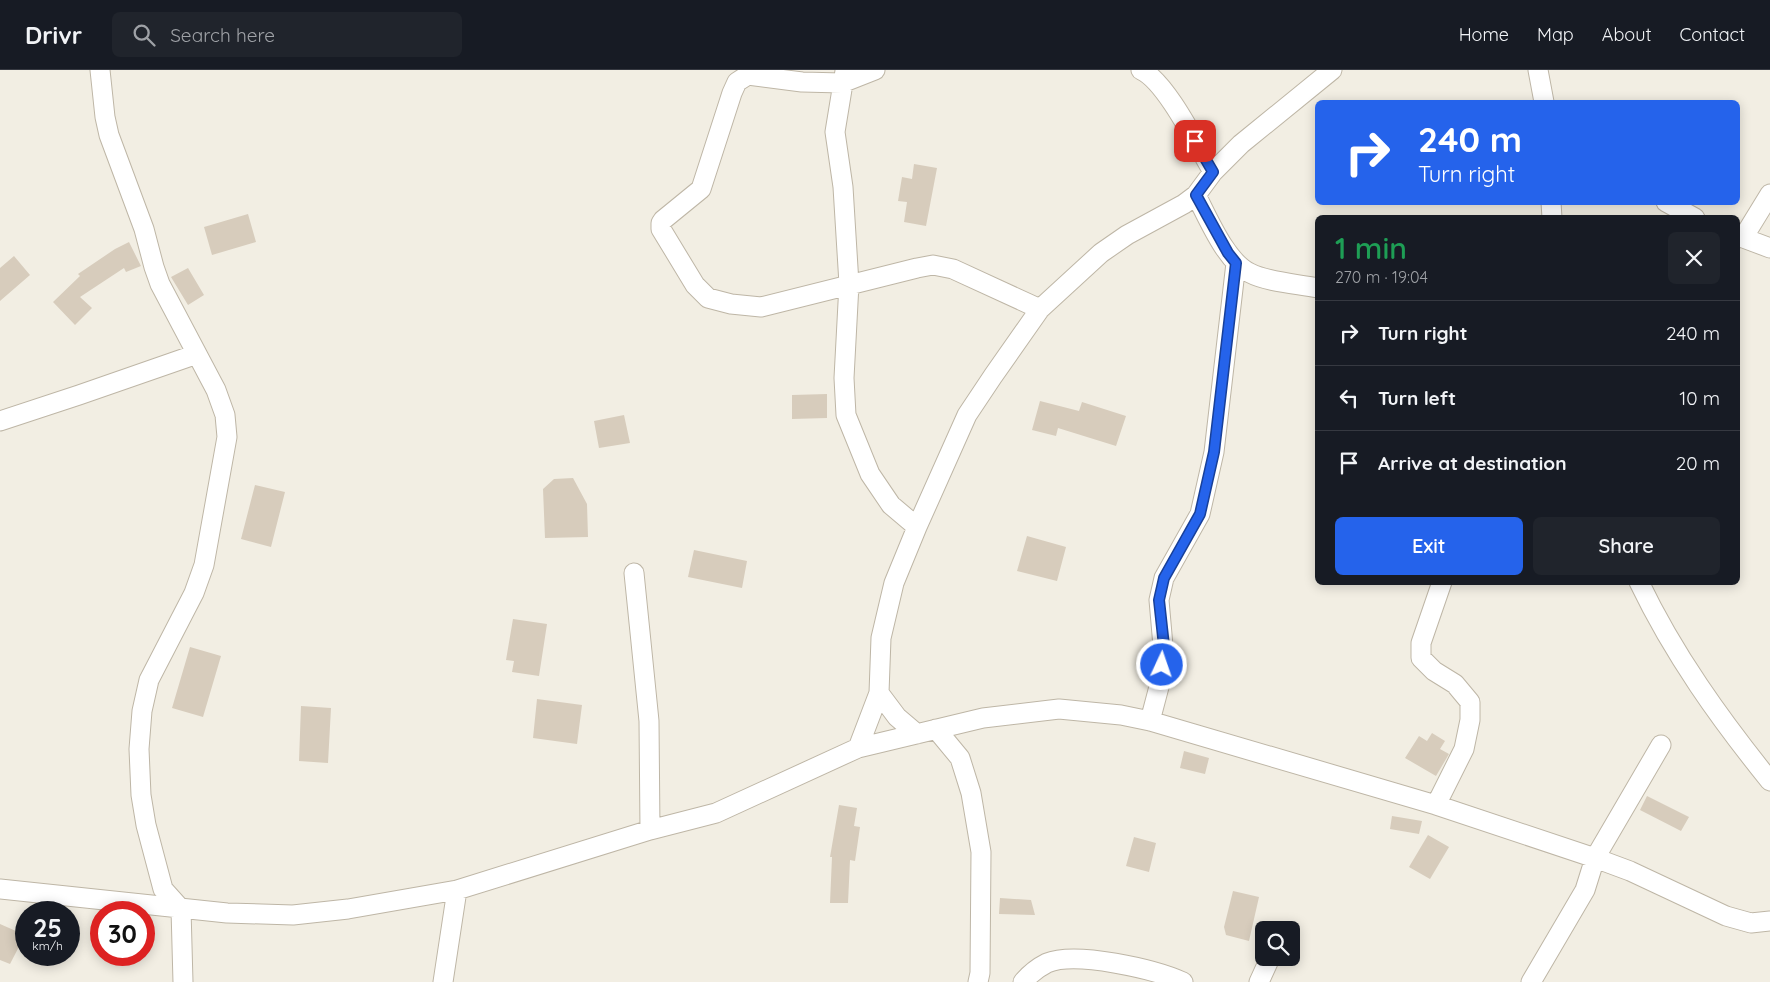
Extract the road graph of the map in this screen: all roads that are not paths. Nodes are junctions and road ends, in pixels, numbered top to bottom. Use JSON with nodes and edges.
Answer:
{"nodes":[{"id":1,"x":100,"y":70,"type":"edge"},
{"id":2,"x":875,"y":70,"type":"edge"},
{"id":3,"x":1141,"y":70,"type":"edge"},
{"id":4,"x":1332,"y":70,"type":"edge"},
{"id":5,"x":1538,"y":70,"type":"edge"},
{"id":6,"x":844,"y":76,"type":"edge"},
{"id":7,"x":1544,"y":100,"type":"edge"},
{"id":8,"x":1213,"y":172,"type":"junction"},
{"id":9,"x":1770,"y":194,"type":"edge"},
{"id":10,"x":1196,"y":195,"type":"junction"},
{"id":11,"x":1671,"y":205,"type":"edge"},
{"id":12,"x":1690,"y":215,"type":"edge"},
{"id":13,"x":1740,"y":237,"type":"edge"},
{"id":14,"x":1770,"y":248,"type":"edge"},
{"id":15,"x":1236,"y":263,"type":"junction"},
{"id":16,"x":849,"y":284,"type":"junction"},
{"id":17,"x":1315,"y":287,"type":"edge"},
{"id":18,"x":1040,"y":310,"type":"junction"},
{"id":19,"x":196,"y":354,"type":"junction"},
{"id":20,"x":0,"y":421,"type":"edge"},
{"id":21,"x":917,"y":527,"type":"junction"},
{"id":22,"x":634,"y":573,"type":"dead end"},
{"id":23,"x":1441,"y":585,"type":"edge"},
{"id":24,"x":1640,"y":585,"type":"edge"},
{"id":25,"x":879,"y":693,"type":"junction"},
{"id":26,"x":1150,"y":722,"type":"junction"},
{"id":27,"x":936,"y":729,"type":"junction"},
{"id":28,"x":917,"y":734,"type":"junction"},
{"id":29,"x":1661,"y":744,"type":"dead end"},
{"id":30,"x":858,"y":748,"type":"junction"},
{"id":31,"x":1767,"y":769,"type":"edge"},
{"id":32,"x":1436,"y":805,"type":"junction"},
{"id":33,"x":650,"y":830,"type":"junction"},
{"id":34,"x":1595,"y":858,"type":"junction"},
{"id":35,"x":0,"y":889,"type":"edge"},
{"id":36,"x":163,"y":889,"type":"junction"},
{"id":37,"x":456,"y":890,"type":"junction"},
{"id":38,"x":107,"y":901,"type":"edge"},
{"id":39,"x":155,"y":901,"type":"edge"},
{"id":40,"x":155,"y":906,"type":"edge"},
{"id":41,"x":182,"y":909,"type":"junction"},
{"id":42,"x":1770,"y":920,"type":"edge"},
{"id":43,"x":1266,"y":966,"type":"edge"},
{"id":44,"x":182,"y":982,"type":"edge"},
{"id":45,"x":443,"y":982,"type":"edge"},
{"id":46,"x":978,"y":982,"type":"edge"},
{"id":47,"x":1023,"y":982,"type":"edge"},
{"id":48,"x":1183,"y":982,"type":"edge"},
{"id":49,"x":1259,"y":982,"type":"edge"},
{"id":50,"x":1531,"y":982,"type":"edge"}],
"edges":[{"from":1,"to":19,"type":"street"},
{"from":2,"to":6,"type":"street"},
{"from":3,"to":8,"type":"street"},
{"from":4,"to":8,"type":"street"},
{"from":5,"to":7,"type":"street"},
{"from":6,"to":16,"type":"street"},
{"from":6,"to":16,"type":"street"},
{"from":8,"to":10,"type":"street"},
{"from":9,"to":13,"type":"street"},
{"from":10,"to":15,"type":"street"},
{"from":10,"to":18,"type":"street"},
{"from":11,"to":12,"type":"street"},
{"from":13,"to":14,"type":"street"},
{"from":15,"to":17,"type":"street"},
{"from":15,"to":26,"type":"street"},
{"from":16,"to":18,"type":"street"},
{"from":16,"to":21,"type":"street"},
{"from":18,"to":21,"type":"street"},
{"from":19,"to":20,"type":"street"},
{"from":19,"to":36,"type":"street"},
{"from":21,"to":25,"type":"street"},
{"from":22,"to":33,"type":"street"},
{"from":23,"to":32,"type":"street"},
{"from":24,"to":31,"type":"street"},
{"from":25,"to":28,"type":"street"},
{"from":25,"to":30,"type":"street"},
{"from":26,"to":27,"type":"street"},
{"from":26,"to":32,"type":"street"},
{"from":27,"to":28,"type":"street"},
{"from":27,"to":46,"type":"street"},
{"from":28,"to":30,"type":"street"},
{"from":29,"to":34,"type":"street"},
{"from":30,"to":33,"type":"street"},
{"from":32,"to":34,"type":"street"},
{"from":33,"to":37,"type":"street"},
{"from":34,"to":42,"type":"street"},
{"from":34,"to":50,"type":"street"},
{"from":35,"to":38,"type":"street"},
{"from":36,"to":39,"type":"street"},
{"from":36,"to":41,"type":"street"},
{"from":37,"to":41,"type":"street"},
{"from":37,"to":45,"type":"street"},
{"from":40,"to":41,"type":"street"},
{"from":41,"to":44,"type":"street"},
{"from":43,"to":49,"type":"street"},
{"from":47,"to":48,"type":"street"}]}
